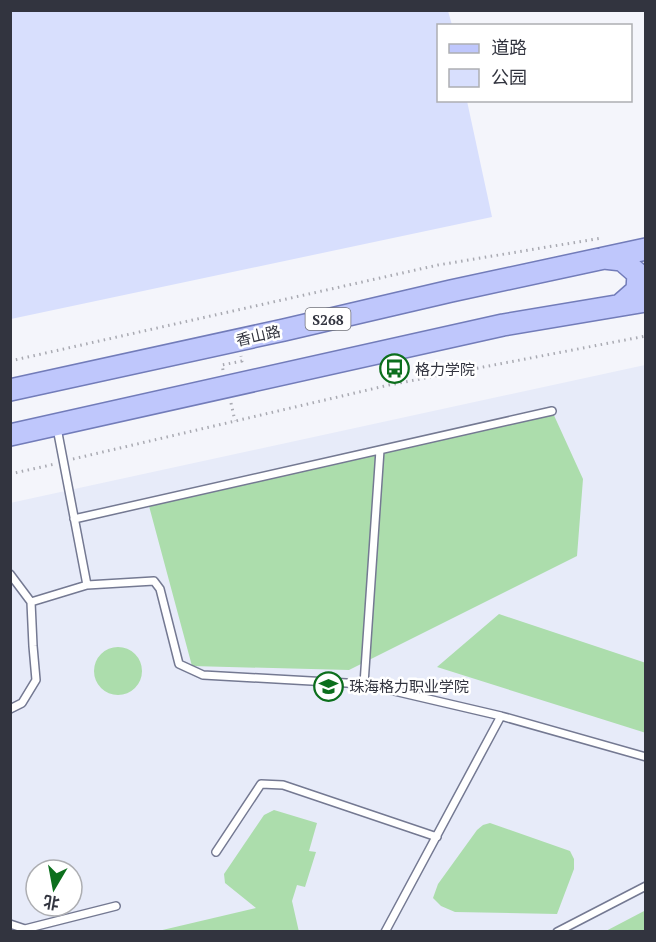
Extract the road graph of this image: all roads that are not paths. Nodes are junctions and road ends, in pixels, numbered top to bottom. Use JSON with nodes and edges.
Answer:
{"nodes":[{"id":1,"x":645,"y":249,"type":"edge"},
{"id":2,"x":601,"y":258,"type":"junction"},
{"id":3,"x":645,"y":300,"type":"edge"},
{"id":4,"x":620,"y":305,"type":"junction"},
{"id":5,"x":10,"y":390,"type":"edge"},
{"id":6,"x":552,"y":411,"type":"dead end"},
{"id":7,"x":56,"y":424,"type":"junction"},
{"id":8,"x":10,"y":435,"type":"edge"},
{"id":9,"x":380,"y":450,"type":"junction"},
{"id":10,"x":74,"y":519,"type":"junction"},
{"id":11,"x":10,"y":574,"type":"edge"},
{"id":12,"x":87,"y":585,"type":"junction"},
{"id":13,"x":31,"y":602,"type":"junction"},
{"id":14,"x":364,"y":684,"type":"junction"},
{"id":15,"x":10,"y":709,"type":"edge"},
{"id":16,"x":501,"y":716,"type":"junction"},
{"id":17,"x":645,"y":757,"type":"edge"},
{"id":18,"x":437,"y":837,"type":"junction"},
{"id":19,"x":216,"y":852,"type":"dead end"},
{"id":20,"x":645,"y":886,"type":"edge"},
{"id":21,"x":116,"y":906,"type":"dead end"},
{"id":22,"x":10,"y":924,"type":"edge"},
{"id":23,"x":25,"y":930,"type":"edge"},
{"id":24,"x":385,"y":932,"type":"edge"},
{"id":25,"x":557,"y":932,"type":"edge"}],
"edges":[{"from":1,"to":2,"type":"main road","name":"香山路","number":"S268"},
{"from":2,"to":4,"type":"main road"},
{"from":2,"to":5,"type":"main road","name":"香山路","number":"S268"},
{"from":3,"to":4,"type":"main road"},
{"from":4,"to":7,"type":"main road"},
{"from":6,"to":9,"type":"lane"},
{"from":7,"to":8,"type":"main road"},
{"from":7,"to":10,"type":"lane"},
{"from":9,"to":10,"type":"lane"},
{"from":9,"to":14,"type":"lane"},
{"from":10,"to":12,"type":"lane"},
{"from":11,"to":13,"type":"lane"},
{"from":12,"to":13,"type":"lane"},
{"from":12,"to":14,"type":"lane"},
{"from":13,"to":15,"type":"lane"},
{"from":14,"to":16,"type":"lane"},
{"from":16,"to":17,"type":"lane"},
{"from":16,"to":18,"type":"lane"},
{"from":18,"to":19,"type":"lane"},
{"from":18,"to":24,"type":"lane"},
{"from":20,"to":25,"type":"lane"},
{"from":21,"to":23,"type":"lane"},
{"from":22,"to":23,"type":"lane"}]}
